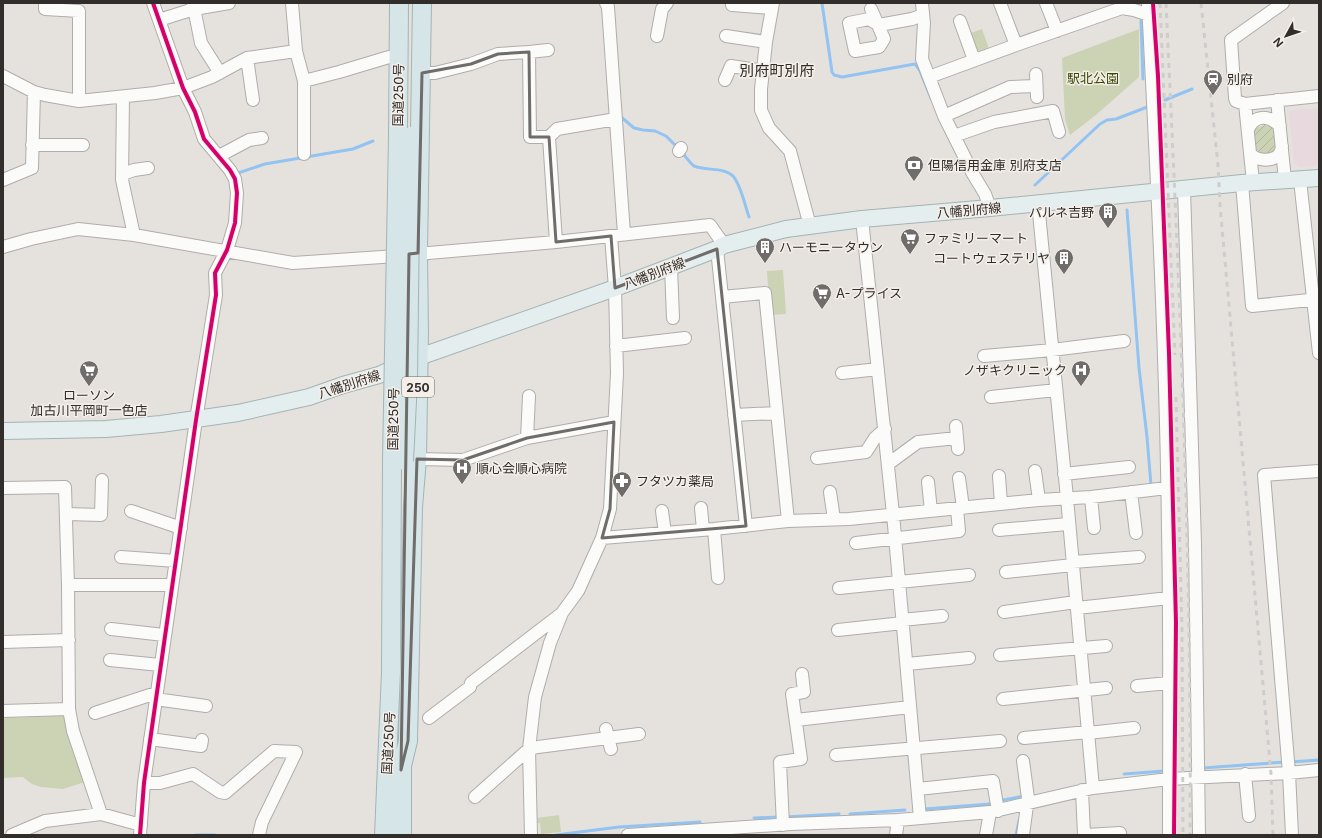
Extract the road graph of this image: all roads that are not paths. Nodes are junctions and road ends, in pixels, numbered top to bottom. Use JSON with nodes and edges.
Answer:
{"nodes":[{"id":1,"x":45,"y":3,"type":"edge"},
{"id":2,"x":153,"y":3,"type":"edge"},
{"id":3,"x":229,"y":3,"type":"edge"},
{"id":4,"x":292,"y":3,"type":"edge"},
{"id":5,"x":399,"y":3,"type":"edge"},
{"id":6,"x":413,"y":3,"type":"edge"},
{"id":7,"x":422,"y":3,"type":"edge"},
{"id":8,"x":667,"y":3,"type":"edge"},
{"id":9,"x":1000,"y":3,"type":"edge"},
{"id":10,"x":1046,"y":3,"type":"edge"},
{"id":11,"x":1283,"y":3,"type":"edge"},
{"id":12,"x":732,"y":5,"type":"dead end"},
{"id":13,"x":193,"y":6,"type":"edge"},
{"id":14,"x":773,"y":6,"type":"edge"},
{"id":15,"x":610,"y":8,"type":"edge"},
{"id":16,"x":871,"y":9,"type":"dead end"},
{"id":17,"x":923,"y":9,"type":"edge"},
{"id":18,"x":1148,"y":9,"type":"edge"},
{"id":19,"x":159,"y":20,"type":"junction"},
{"id":20,"x":960,"y":21,"type":"dead end"},
{"id":21,"x":1057,"y":31,"type":"junction"},
{"id":22,"x":658,"y":36,"type":"dead end"},
{"id":23,"x":726,"y":36,"type":"dead end"},
{"id":24,"x":766,"y":42,"type":"junction"},
{"id":25,"x":1016,"y":45,"type":"junction"},
{"id":26,"x":548,"y":50,"type":"dead end"},
{"id":27,"x":296,"y":51,"type":"junction"},
{"id":28,"x":529,"y":52,"type":"junction"},
{"id":29,"x":389,"y":57,"type":"dead end"},
{"id":30,"x":247,"y":58,"type":"junction"},
{"id":31,"x":974,"y":60,"type":"junction"},
{"id":32,"x":763,"y":70,"type":"junction"},
{"id":33,"x":220,"y":73,"type":"junction"},
{"id":34,"x":422,"y":73,"type":"junction"},
{"id":35,"x":1036,"y":74,"type":"dead end"},
{"id":36,"x":3,"y":76,"type":"edge"},
{"id":37,"x":929,"y":77,"type":"junction"},
{"id":38,"x":725,"y":80,"type":"dead end"},
{"id":39,"x":304,"y":81,"type":"junction"},
{"id":40,"x":183,"y":88,"type":"junction"},
{"id":41,"x":34,"y":92,"type":"junction"},
{"id":42,"x":1319,"y":96,"type":"edge"},
{"id":43,"x":123,"y":97,"type":"junction"},
{"id":44,"x":253,"y":100,"type":"dead end"},
{"id":45,"x":1277,"y":100,"type":"junction"},
{"id":46,"x":78,"y":101,"type":"junction"},
{"id":47,"x":1245,"y":104,"type":"junction"},
{"id":48,"x":944,"y":116,"type":"junction"},
{"id":49,"x":616,"y":119,"type":"junction"},
{"id":50,"x":1280,"y":126,"type":"junction"},
{"id":51,"x":1248,"y":130,"type":"junction"},
{"id":52,"x":1059,"y":132,"type":"dead end"},
{"id":53,"x":404,"y":136,"type":"junction"},
{"id":54,"x":954,"y":136,"type":"junction"},
{"id":55,"x":549,"y":137,"type":"junction"},
{"id":56,"x":262,"y":138,"type":"dead end"},
{"id":57,"x":1282,"y":144,"type":"junction"},
{"id":58,"x":32,"y":145,"type":"junction"},
{"id":59,"x":83,"y":145,"type":"dead end"},
{"id":60,"x":304,"y":154,"type":"dead end"},
{"id":61,"x":1250,"y":154,"type":"junction"},
{"id":62,"x":219,"y":156,"type":"junction"},
{"id":63,"x":148,"y":168,"type":"dead end"},
{"id":64,"x":122,"y":174,"type":"junction"},
{"id":65,"x":1319,"y":178,"type":"edge"},
{"id":66,"x":3,"y":180,"type":"edge"},
{"id":67,"x":1293,"y":180,"type":"junction"},
{"id":68,"x":1248,"y":183,"type":"junction"},
{"id":69,"x":1184,"y":189,"type":"junction"},
{"id":70,"x":1157,"y":192,"type":"junction"},
{"id":71,"x":1038,"y":204,"type":"junction"},
{"id":72,"x":990,"y":208,"type":"junction"},
{"id":73,"x":862,"y":219,"type":"junction"},
{"id":74,"x":810,"y":226,"type":"junction"},
{"id":75,"x":624,"y":234,"type":"junction"},
{"id":76,"x":134,"y":235,"type":"junction"},
{"id":77,"x":611,"y":236,"type":"junction"},
{"id":78,"x":556,"y":242,"type":"junction"},
{"id":79,"x":3,"y":247,"type":"edge"},
{"id":80,"x":721,"y":247,"type":"junction"},
{"id":81,"x":228,"y":250,"type":"junction"},
{"id":82,"x":418,"y":253,"type":"junction"},
{"id":83,"x":670,"y":267,"type":"junction"},
{"id":84,"x":615,"y":288,"type":"junction"},
{"id":85,"x":722,"y":296,"type":"junction"},
{"id":86,"x":1316,"y":299,"type":"edge"},
{"id":87,"x":673,"y":318,"type":"dead end"},
{"id":88,"x":685,"y":338,"type":"dead end"},
{"id":89,"x":1124,"y":341,"type":"dead end"},
{"id":90,"x":616,"y":346,"type":"junction"},
{"id":91,"x":1052,"y":350,"type":"junction"},
{"id":92,"x":1319,"y":353,"type":"edge"},
{"id":93,"x":984,"y":356,"type":"dead end"},
{"id":94,"x":419,"y":357,"type":"junction"},
{"id":95,"x":878,"y":369,"type":"junction"},
{"id":96,"x":842,"y":373,"type":"dead end"},
{"id":97,"x":1056,"y":390,"type":"junction"},
{"id":98,"x":996,"y":393,"type":"dead end"},
{"id":99,"x":529,"y":396,"type":"dead end"},
{"id":100,"x":777,"y":413,"type":"junction"},
{"id":101,"x":734,"y":415,"type":"junction"},
{"id":102,"x":196,"y":420,"type":"junction"},
{"id":103,"x":614,"y":422,"type":"junction"},
{"id":104,"x":885,"y":429,"type":"junction"},
{"id":105,"x":3,"y":431,"type":"edge"},
{"id":106,"x":527,"y":438,"type":"junction"},
{"id":107,"x":957,"y":438,"type":"dead end"},
{"id":108,"x":817,"y":458,"type":"dead end"},
{"id":109,"x":405,"y":460,"type":"junction"},
{"id":110,"x":888,"y":464,"type":"junction"},
{"id":111,"x":1129,"y":467,"type":"dead end"},
{"id":112,"x":1035,"y":471,"type":"dead end"},
{"id":113,"x":1319,"y":471,"type":"edge"},
{"id":114,"x":1064,"y":474,"type":"junction"},
{"id":115,"x":999,"y":476,"type":"dead end"},
{"id":116,"x":959,"y":478,"type":"dead end"},
{"id":117,"x":102,"y":480,"type":"dead end"},
{"id":118,"x":928,"y":482,"type":"dead end"},
{"id":119,"x":3,"y":488,"type":"edge"},
{"id":120,"x":1167,"y":488,"type":"junction"},
{"id":121,"x":830,"y":492,"type":"dead end"},
{"id":122,"x":1131,"y":492,"type":"junction"},
{"id":123,"x":1092,"y":497,"type":"junction"},
{"id":124,"x":1067,"y":498,"type":"junction"},
{"id":125,"x":1039,"y":500,"type":"junction"},
{"id":126,"x":1001,"y":504,"type":"junction"},
{"id":127,"x":701,"y":508,"type":"dead end"},
{"id":128,"x":960,"y":508,"type":"junction"},
{"id":129,"x":131,"y":511,"type":"dead end"},
{"id":130,"x":662,"y":511,"type":"dead end"},
{"id":131,"x":931,"y":511,"type":"junction"},
{"id":132,"x":66,"y":514,"type":"junction"},
{"id":133,"x":893,"y":514,"type":"junction"},
{"id":134,"x":834,"y":519,"type":"junction"},
{"id":135,"x":788,"y":521,"type":"junction"},
{"id":136,"x":1068,"y":524,"type":"junction"},
{"id":137,"x":746,"y":526,"type":"junction"},
{"id":138,"x":181,"y":528,"type":"junction"},
{"id":139,"x":1094,"y":528,"type":"dead end"},
{"id":140,"x":708,"y":530,"type":"junction"},
{"id":141,"x":999,"y":530,"type":"dead end"},
{"id":142,"x":665,"y":533,"type":"junction"},
{"id":143,"x":1136,"y":533,"type":"dead end"},
{"id":144,"x":602,"y":538,"type":"junction"},
{"id":145,"x":895,"y":539,"type":"junction"},
{"id":146,"x":856,"y":543,"type":"dead end"},
{"id":147,"x":121,"y":557,"type":"dead end"},
{"id":148,"x":1139,"y":557,"type":"dead end"},
{"id":149,"x":176,"y":561,"type":"junction"},
{"id":150,"x":1073,"y":564,"type":"junction"},
{"id":151,"x":1006,"y":572,"type":"dead end"},
{"id":152,"x":718,"y":578,"type":"dead end"},
{"id":153,"x":963,"y":579,"type":"dead end"},
{"id":154,"x":899,"y":582,"type":"junction"},
{"id":155,"x":68,"y":585,"type":"junction"},
{"id":156,"x":172,"y":585,"type":"junction"},
{"id":157,"x":839,"y":588,"type":"dead end"},
{"id":158,"x":1169,"y":598,"type":"junction"},
{"id":159,"x":1076,"y":605,"type":"junction"},
{"id":160,"x":1004,"y":612,"type":"dead end"},
{"id":161,"x":562,"y":613,"type":"junction"},
{"id":162,"x":942,"y":616,"type":"dead end"},
{"id":163,"x":903,"y":621,"type":"junction"},
{"id":164,"x":111,"y":629,"type":"dead end"},
{"id":165,"x":838,"y":630,"type":"dead end"},
{"id":166,"x":164,"y":634,"type":"junction"},
{"id":167,"x":69,"y":640,"type":"junction"},
{"id":168,"x":3,"y":642,"type":"edge"},
{"id":169,"x":1106,"y":646,"type":"dead end"},
{"id":170,"x":1080,"y":648,"type":"junction"},
{"id":171,"x":962,"y":655,"type":"dead end"},
{"id":172,"x":1000,"y":655,"type":"dead end"},
{"id":173,"x":110,"y":660,"type":"dead end"},
{"id":174,"x":907,"y":664,"type":"junction"},
{"id":175,"x":160,"y":666,"type":"junction"},
{"id":176,"x":802,"y":674,"type":"dead end"},
{"id":177,"x":1169,"y":683,"type":"junction"},
{"id":178,"x":1137,"y":686,"type":"dead end"},
{"id":179,"x":1106,"y":688,"type":"dead end"},
{"id":180,"x":1084,"y":691,"type":"junction"},
{"id":181,"x":156,"y":696,"type":"junction"},
{"id":182,"x":1004,"y":698,"type":"dead end"},
{"id":183,"x":206,"y":706,"type":"dead end"},
{"id":184,"x":910,"y":707,"type":"junction"},
{"id":185,"x":69,"y":708,"type":"junction"},
{"id":186,"x":3,"y":711,"type":"edge"},
{"id":187,"x":95,"y":712,"type":"dead end"},
{"id":188,"x":429,"y":718,"type":"dead end"},
{"id":189,"x":796,"y":720,"type":"junction"},
{"id":190,"x":1134,"y":728,"type":"dead end"},
{"id":191,"x":1088,"y":733,"type":"junction"},
{"id":192,"x":639,"y":734,"type":"dead end"},
{"id":193,"x":150,"y":739,"type":"junction"},
{"id":194,"x":202,"y":740,"type":"dead end"},
{"id":195,"x":1030,"y":740,"type":"dead end"},
{"id":196,"x":1000,"y":741,"type":"dead end"},
{"id":197,"x":914,"y":748,"type":"junction"},
{"id":198,"x":529,"y":749,"type":"junction"},
{"id":199,"x":836,"y":755,"type":"dead end"},
{"id":200,"x":1024,"y":761,"type":"dead end"},
{"id":201,"x":1319,"y":770,"type":"edge"},
{"id":202,"x":1289,"y":773,"type":"junction"},
{"id":203,"x":1245,"y":774,"type":"junction"},
{"id":204,"x":1198,"y":778,"type":"junction"},
{"id":205,"x":1169,"y":779,"type":"junction"},
{"id":206,"x":144,"y":783,"type":"junction"},
{"id":207,"x":918,"y":789,"type":"junction"},
{"id":208,"x":1087,"y":789,"type":"junction"},
{"id":209,"x":475,"y":797,"type":"dead end"},
{"id":210,"x":1028,"y":802,"type":"junction"},
{"id":211,"x":994,"y":812,"type":"junction"},
{"id":212,"x":101,"y":814,"type":"junction"},
{"id":213,"x":1249,"y":816,"type":"dead end"},
{"id":214,"x":920,"y":818,"type":"junction"},
{"id":215,"x":898,"y":820,"type":"junction"},
{"id":216,"x":788,"y":828,"type":"edge"},
{"id":217,"x":141,"y":830,"type":"edge"},
{"id":218,"x":1120,"y":833,"type":"dead end"},
{"id":219,"x":12,"y":835,"type":"edge"},
{"id":220,"x":259,"y":835,"type":"edge"},
{"id":221,"x":384,"y":835,"type":"edge"},
{"id":222,"x":402,"y":835,"type":"edge"},
{"id":223,"x":531,"y":835,"type":"edge"},
{"id":224,"x":628,"y":835,"type":"edge"},
{"id":225,"x":896,"y":835,"type":"edge"},
{"id":226,"x":986,"y":835,"type":"edge"},
{"id":227,"x":1023,"y":835,"type":"edge"},
{"id":228,"x":1085,"y":835,"type":"edge"},
{"id":229,"x":1169,"y":835,"type":"edge"},
{"id":230,"x":1199,"y":835,"type":"edge"},
{"id":231,"x":1292,"y":835,"type":"edge"}],
"edges":[{"from":1,"to":46,"type":"street"},
{"from":2,"to":19,"type":"street"},
{"from":3,"to":13,"type":"street"},
{"from":4,"to":27,"type":"street"},
{"from":5,"to":53,"type":"highway","name":"国道250号","number":"250"},
{"from":6,"to":53,"type":"highway","name":"国道250号","number":"250"},
{"from":7,"to":34,"type":"highway","number":"250"},
{"from":8,"to":22,"type":"street"},
{"from":9,"to":25,"type":"street"},
{"from":10,"to":21,"type":"street"},
{"from":11,"to":47,"type":"street"},
{"from":12,"to":14,"type":"street"},
{"from":13,"to":19,"type":"street"},
{"from":13,"to":33,"type":"street"},
{"from":14,"to":24,"type":"street"},
{"from":15,"to":49,"type":"street"},
{"from":16,"to":17,"type":"street"},
{"from":17,"to":37,"type":"street"},
{"from":18,"to":21,"type":"street"},
{"from":18,"to":70,"type":"street"},
{"from":19,"to":40,"type":"street"},
{"from":20,"to":31,"type":"street"},
{"from":21,"to":25,"type":"street"},
{"from":23,"to":24,"type":"street"},
{"from":24,"to":32,"type":"street"},
{"from":25,"to":31,"type":"street"},
{"from":26,"to":28,"type":"street"},
{"from":27,"to":30,"type":"street"},
{"from":27,"to":39,"type":"street"},
{"from":28,"to":34,"type":"street"},
{"from":28,"to":55,"type":"street"},
{"from":29,"to":39,"type":"street"},
{"from":30,"to":33,"type":"street"},
{"from":30,"to":44,"type":"street"},
{"from":31,"to":37,"type":"street"},
{"from":32,"to":38,"type":"street"},
{"from":32,"to":74,"type":"street"},
{"from":33,"to":40,"type":"street"},
{"from":34,"to":82,"type":"highway","number":"250"},
{"from":35,"to":48,"type":"street"},
{"from":36,"to":41,"type":"street"},
{"from":37,"to":48,"type":"street"},
{"from":39,"to":60,"type":"street"},
{"from":40,"to":43,"type":"street"},
{"from":40,"to":62,"type":"street"},
{"from":41,"to":46,"type":"street"},
{"from":41,"to":58,"type":"street"},
{"from":42,"to":45,"type":"street"},
{"from":43,"to":46,"type":"street"},
{"from":43,"to":64,"type":"street"},
{"from":45,"to":47,"type":"street"},
{"from":45,"to":50,"type":"street"},
{"from":47,"to":51,"type":"street"},
{"from":48,"to":54,"type":"street"},
{"from":49,"to":55,"type":"street"},
{"from":49,"to":75,"type":"street"},
{"from":50,"to":51,"type":"street"},
{"from":50,"to":57,"type":"street"},
{"from":51,"to":61,"type":"street"},
{"from":52,"to":54,"type":"street"},
{"from":53,"to":109,"type":"highway","name":"国道250号","number":"250","bridge":true},
{"from":54,"to":72,"type":"street"},
{"from":55,"to":78,"type":"street"},
{"from":56,"to":62,"type":"street"},
{"from":57,"to":61,"type":"street"},
{"from":57,"to":67,"type":"street"},
{"from":58,"to":59,"type":"street"},
{"from":58,"to":66,"type":"street"},
{"from":61,"to":68,"type":"street"},
{"from":62,"to":81,"type":"street"},
{"from":63,"to":64,"type":"street"},
{"from":64,"to":76,"type":"street"},
{"from":65,"to":67,"type":"main road","name":"八幡別府線"},
{"from":67,"to":68,"type":"main road","name":"八幡別府線"},
{"from":67,"to":86,"type":"street"},
{"from":68,"to":69,"type":"main road","name":"八幡別府線"},
{"from":68,"to":86,"type":"street"},
{"from":69,"to":70,"type":"main road","name":"八幡別府線"},
{"from":69,"to":204,"type":"street"},
{"from":70,"to":71,"type":"main road","name":"八幡別府線"},
{"from":70,"to":120,"type":"street"},
{"from":71,"to":72,"type":"main road","name":"八幡別府線"},
{"from":71,"to":91,"type":"street"},
{"from":72,"to":73,"type":"main road","name":"八幡別府線"},
{"from":73,"to":74,"type":"main road","name":"八幡別府線"},
{"from":73,"to":95,"type":"street"},
{"from":74,"to":80,"type":"main road","name":"八幡別府線"},
{"from":75,"to":77,"type":"street"},
{"from":75,"to":80,"type":"street"},
{"from":76,"to":79,"type":"street"},
{"from":76,"to":81,"type":"street"},
{"from":77,"to":78,"type":"street"},
{"from":77,"to":84,"type":"street"},
{"from":78,"to":82,"type":"street"},
{"from":80,"to":83,"type":"main road","name":"八幡別府線"},
{"from":80,"to":85,"type":"street"},
{"from":81,"to":82,"type":"street"},
{"from":81,"to":102,"type":"street"},
{"from":82,"to":94,"type":"highway","number":"250"},
{"from":83,"to":84,"type":"main road","name":"八幡別府線"},
{"from":83,"to":87,"type":"street"},
{"from":84,"to":90,"type":"street"},
{"from":84,"to":94,"type":"main road","name":"八幡別府線"},
{"from":85,"to":100,"type":"street"},
{"from":85,"to":101,"type":"street"},
{"from":86,"to":92,"type":"street"},
{"from":88,"to":90,"type":"street"},
{"from":89,"to":91,"type":"street"},
{"from":90,"to":103,"type":"street"},
{"from":91,"to":93,"type":"street"},
{"from":91,"to":97,"type":"street"},
{"from":94,"to":102,"type":"main road","name":"八幡別府線"},
{"from":94,"to":109,"type":"highway","number":"250"},
{"from":95,"to":96,"type":"street"},
{"from":95,"to":104,"type":"street"},
{"from":97,"to":98,"type":"street"},
{"from":97,"to":114,"type":"street"},
{"from":99,"to":106,"type":"street"},
{"from":100,"to":101,"type":"street"},
{"from":100,"to":135,"type":"street"},
{"from":101,"to":137,"type":"street"},
{"from":102,"to":105,"type":"main road","name":"八幡別府線"},
{"from":102,"to":138,"type":"street"},
{"from":103,"to":106,"type":"street"},
{"from":103,"to":144,"type":"street"},
{"from":104,"to":108,"type":"street"},
{"from":104,"to":110,"type":"street"},
{"from":106,"to":109,"type":"street"},
{"from":107,"to":110,"type":"street"},
{"from":109,"to":221,"type":"highway","name":"国道250号","number":"250"},
{"from":109,"to":222,"type":"highway","name":"国道250号","number":"250"},
{"from":110,"to":133,"type":"street"},
{"from":111,"to":114,"type":"street"},
{"from":112,"to":125,"type":"street"},
{"from":113,"to":202,"type":"street"},
{"from":114,"to":124,"type":"street"},
{"from":115,"to":126,"type":"street"},
{"from":116,"to":128,"type":"street"},
{"from":117,"to":132,"type":"street"},
{"from":118,"to":131,"type":"street"},
{"from":119,"to":132,"type":"street"},
{"from":120,"to":122,"type":"street"},
{"from":120,"to":158,"type":"street"},
{"from":121,"to":134,"type":"street"},
{"from":122,"to":123,"type":"street"},
{"from":122,"to":143,"type":"street"},
{"from":123,"to":124,"type":"street"},
{"from":123,"to":139,"type":"street"},
{"from":124,"to":125,"type":"street"},
{"from":124,"to":136,"type":"street"},
{"from":125,"to":126,"type":"street"},
{"from":126,"to":128,"type":"street"},
{"from":127,"to":140,"type":"street"},
{"from":128,"to":131,"type":"street"},
{"from":128,"to":145,"type":"street"},
{"from":129,"to":138,"type":"street"},
{"from":130,"to":142,"type":"street"},
{"from":131,"to":133,"type":"street"},
{"from":132,"to":155,"type":"street"},
{"from":133,"to":134,"type":"street"},
{"from":133,"to":145,"type":"street"},
{"from":134,"to":135,"type":"street"},
{"from":135,"to":137,"type":"street"},
{"from":136,"to":141,"type":"street"},
{"from":136,"to":150,"type":"street"},
{"from":137,"to":140,"type":"street"},
{"from":138,"to":149,"type":"street"},
{"from":140,"to":142,"type":"street"},
{"from":140,"to":152,"type":"street"},
{"from":142,"to":144,"type":"street"},
{"from":144,"to":161,"type":"street"},
{"from":145,"to":146,"type":"street"},
{"from":145,"to":154,"type":"street"},
{"from":147,"to":149,"type":"street"},
{"from":148,"to":150,"type":"street"},
{"from":149,"to":156,"type":"street"},
{"from":150,"to":151,"type":"street"},
{"from":150,"to":159,"type":"street"},
{"from":153,"to":154,"type":"street"},
{"from":154,"to":157,"type":"street"},
{"from":154,"to":163,"type":"street"},
{"from":155,"to":156,"type":"street"},
{"from":155,"to":167,"type":"street"},
{"from":156,"to":166,"type":"street"},
{"from":158,"to":159,"type":"street"},
{"from":158,"to":177,"type":"street"},
{"from":159,"to":160,"type":"street"},
{"from":159,"to":170,"type":"street"},
{"from":161,"to":188,"type":"street"},
{"from":161,"to":198,"type":"street"},
{"from":162,"to":163,"type":"street"},
{"from":163,"to":165,"type":"street"},
{"from":163,"to":174,"type":"street"},
{"from":164,"to":166,"type":"street"},
{"from":166,"to":175,"type":"street"},
{"from":167,"to":168,"type":"street"},
{"from":167,"to":185,"type":"street"},
{"from":169,"to":170,"type":"street"},
{"from":170,"to":172,"type":"street"},
{"from":170,"to":180,"type":"street"},
{"from":171,"to":174,"type":"street"},
{"from":173,"to":175,"type":"street"},
{"from":174,"to":184,"type":"street"},
{"from":175,"to":181,"type":"street"},
{"from":176,"to":189,"type":"street"},
{"from":177,"to":178,"type":"street"},
{"from":177,"to":205,"type":"street"},
{"from":179,"to":180,"type":"street"},
{"from":180,"to":182,"type":"street"},
{"from":180,"to":191,"type":"street"},
{"from":181,"to":183,"type":"street"},
{"from":181,"to":187,"type":"street"},
{"from":181,"to":193,"type":"street"},
{"from":184,"to":189,"type":"street"},
{"from":184,"to":197,"type":"street"},
{"from":185,"to":186,"type":"street"},
{"from":185,"to":212,"type":"street"},
{"from":189,"to":216,"type":"street"},
{"from":190,"to":191,"type":"street"},
{"from":191,"to":195,"type":"street"},
{"from":191,"to":208,"type":"street"},
{"from":192,"to":198,"type":"street"},
{"from":193,"to":194,"type":"street"},
{"from":193,"to":206,"type":"street"},
{"from":196,"to":197,"type":"street"},
{"from":197,"to":199,"type":"street"},
{"from":197,"to":207,"type":"street"},
{"from":198,"to":209,"type":"street"},
{"from":198,"to":223,"type":"street"},
{"from":200,"to":210,"type":"street"},
{"from":201,"to":202,"type":"street"},
{"from":202,"to":203,"type":"street"},
{"from":202,"to":231,"type":"street"},
{"from":203,"to":204,"type":"street"},
{"from":203,"to":213,"type":"street"},
{"from":204,"to":205,"type":"street"},
{"from":204,"to":230,"type":"street"},
{"from":205,"to":208,"type":"street"},
{"from":205,"to":229,"type":"street"},
{"from":206,"to":217,"type":"street"},
{"from":206,"to":220,"type":"street"},
{"from":207,"to":211,"type":"street"},
{"from":207,"to":214,"type":"street"},
{"from":208,"to":210,"type":"street"},
{"from":208,"to":228,"type":"street"},
{"from":210,"to":211,"type":"street"},
{"from":210,"to":227,"type":"street"},
{"from":211,"to":214,"type":"street"},
{"from":211,"to":226,"type":"street"},
{"from":212,"to":217,"type":"street"},
{"from":212,"to":219,"type":"street"},
{"from":214,"to":215,"type":"street"},
{"from":215,"to":216,"type":"street"},
{"from":215,"to":225,"type":"street"},
{"from":216,"to":224,"type":"street"},
{"from":218,"to":228,"type":"street"}]}
